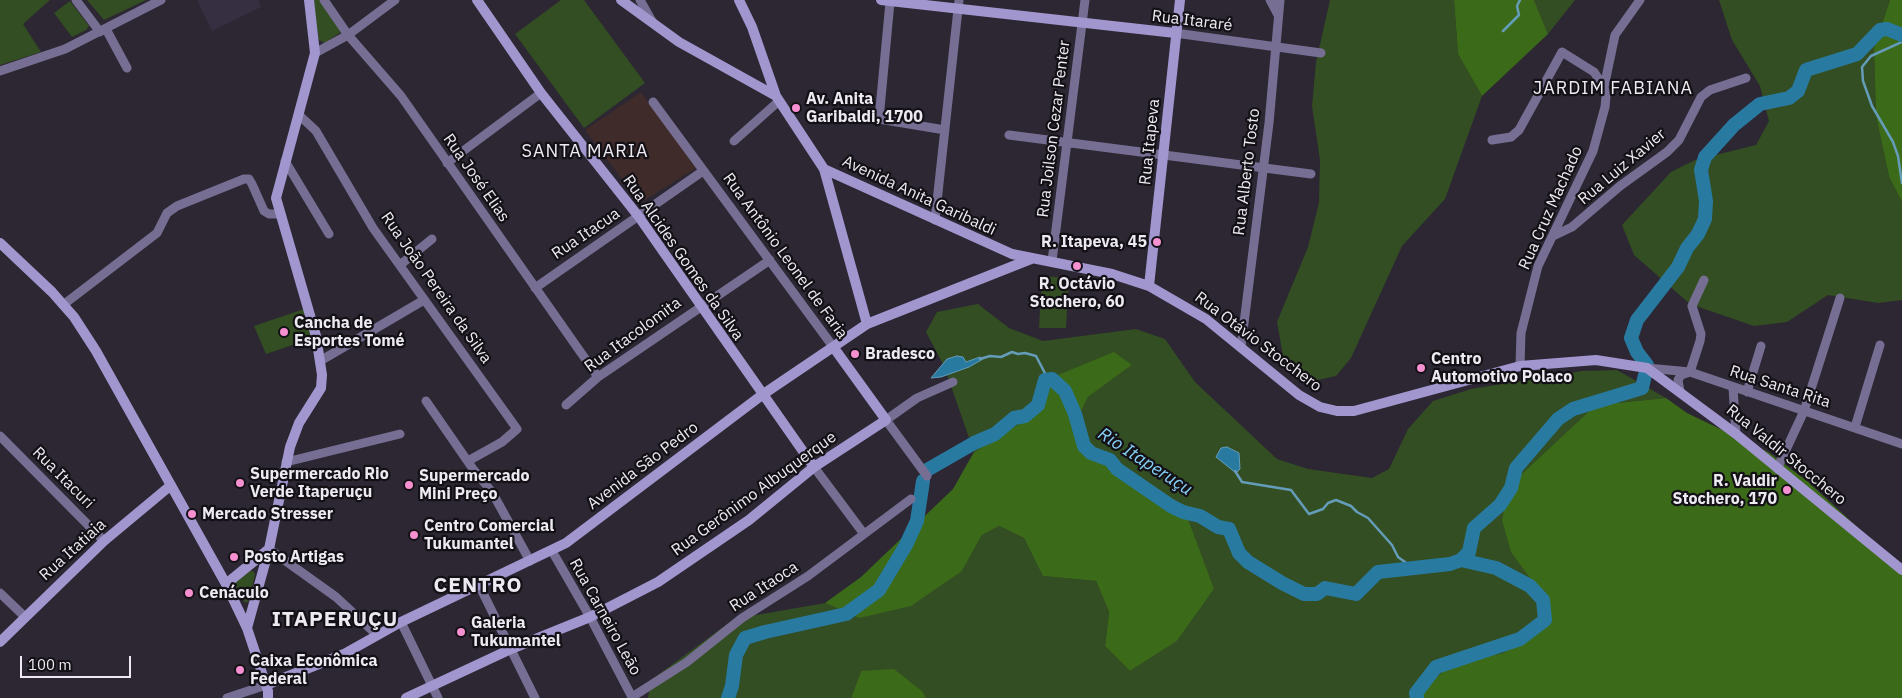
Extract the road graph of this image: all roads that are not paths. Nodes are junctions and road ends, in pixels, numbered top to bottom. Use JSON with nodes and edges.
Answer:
{"nodes":[{"id":1,"x":76,"y":0,"type":"edge"},
{"id":2,"x":161,"y":0,"type":"edge"},
{"id":3,"x":309,"y":0,"type":"edge"},
{"id":4,"x":324,"y":0,"type":"edge"},
{"id":5,"x":395,"y":0,"type":"edge"},
{"id":6,"x":477,"y":0,"type":"edge"},
{"id":7,"x":624,"y":0,"type":"edge"},
{"id":8,"x":640,"y":0,"type":"edge"},
{"id":9,"x":739,"y":0,"type":"edge"},
{"id":10,"x":1085,"y":0,"type":"edge"},
{"id":11,"x":1180,"y":0,"type":"edge"},
{"id":12,"x":1270,"y":0,"type":"edge"},
{"id":13,"x":1280,"y":0,"type":"edge"},
{"id":14,"x":1640,"y":0,"type":"edge"},
{"id":15,"x":885,"y":1,"type":"edge"},
{"id":16,"x":958,"y":4,"type":"edge"},
{"id":17,"x":1279,"y":15,"type":"junction"},
{"id":18,"x":653,"y":23,"type":"junction"},
{"id":19,"x":1082,"y":23,"type":"junction"},
{"id":20,"x":103,"y":30,"type":"junction"},
{"id":21,"x":1175,"y":33,"type":"junction"},
{"id":22,"x":348,"y":34,"type":"junction"},
{"id":23,"x":1275,"y":47,"type":"junction"},
{"id":24,"x":1320,"y":53,"type":"dead end"},
{"id":25,"x":315,"y":54,"type":"junction"},
{"id":26,"x":764,"y":61,"type":"junction"},
{"id":27,"x":127,"y":68,"type":"dead end"},
{"id":28,"x":0,"y":71,"type":"edge"},
{"id":29,"x":1746,"y":78,"type":"dead end"},
{"id":30,"x":750,"y":80,"type":"junction"},
{"id":31,"x":1604,"y":87,"type":"junction"},
{"id":32,"x":541,"y":93,"type":"junction"},
{"id":33,"x":777,"y":98,"type":"junction"},
{"id":34,"x":653,"y":102,"type":"dead end"},
{"id":35,"x":299,"y":115,"type":"junction"},
{"id":36,"x":945,"y":130,"type":"junction"},
{"id":37,"x":1008,"y":135,"type":"dead end"},
{"id":38,"x":1492,"y":140,"type":"dead end"},
{"id":39,"x":734,"y":141,"type":"dead end"},
{"id":40,"x":1068,"y":142,"type":"junction"},
{"id":41,"x":1165,"y":154,"type":"junction"},
{"id":42,"x":285,"y":161,"type":"junction"},
{"id":43,"x":447,"y":163,"type":"junction"},
{"id":44,"x":1263,"y":166,"type":"junction"},
{"id":45,"x":824,"y":169,"type":"junction"},
{"id":46,"x":703,"y":170,"type":"junction"},
{"id":47,"x":1311,"y":174,"type":"dead end"},
{"id":48,"x":852,"y":181,"type":"junction"},
{"id":49,"x":831,"y":196,"type":"junction"},
{"id":50,"x":278,"y":214,"type":"junction"},
{"id":51,"x":639,"y":217,"type":"junction"},
{"id":52,"x":935,"y":220,"type":"junction"},
{"id":53,"x":329,"y":234,"type":"dead end"},
{"id":54,"x":1553,"y":236,"type":"junction"},
{"id":55,"x":432,"y":239,"type":"dead end"},
{"id":56,"x":0,"y":243,"type":"edge"},
{"id":57,"x":1002,"y":250,"type":"junction"},
{"id":58,"x":1031,"y":259,"type":"junction"},
{"id":59,"x":770,"y":260,"type":"junction"},
{"id":60,"x":1052,"y":261,"type":"junction"},
{"id":61,"x":400,"y":265,"type":"junction"},
{"id":62,"x":1005,"y":270,"type":"junction"},
{"id":63,"x":1704,"y":280,"type":"dead end"},
{"id":64,"x":1149,"y":286,"type":"junction"},
{"id":65,"x":535,"y":288,"type":"junction"},
{"id":66,"x":1840,"y":298,"type":"dead end"},
{"id":67,"x":424,"y":300,"type":"junction"},
{"id":68,"x":63,"y":305,"type":"junction"},
{"id":69,"x":700,"y":306,"type":"junction"},
{"id":70,"x":867,"y":324,"type":"junction"},
{"id":71,"x":1880,"y":345,"type":"dead end"},
{"id":72,"x":1761,"y":346,"type":"dead end"},
{"id":73,"x":1241,"y":347,"type":"junction"},
{"id":74,"x":834,"y":348,"type":"junction"},
{"id":75,"x":320,"y":361,"type":"junction"},
{"id":76,"x":1520,"y":366,"type":"junction"},
{"id":77,"x":1647,"y":368,"type":"junction"},
{"id":78,"x":1690,"y":372,"type":"junction"},
{"id":79,"x":598,"y":377,"type":"junction"},
{"id":80,"x":953,"y":382,"type":"dead end"},
{"id":81,"x":1733,"y":388,"type":"junction"},
{"id":82,"x":1680,"y":391,"type":"junction"},
{"id":83,"x":1747,"y":392,"type":"junction"},
{"id":84,"x":762,"y":395,"type":"junction"},
{"id":85,"x":426,"y":401,"type":"dead end"},
{"id":86,"x":566,"y":405,"type":"dead end"},
{"id":87,"x":1804,"y":411,"type":"junction"},
{"id":88,"x":886,"y":420,"type":"junction"},
{"id":89,"x":1855,"y":427,"type":"junction"},
{"id":90,"x":400,"y":434,"type":"dead end"},
{"id":91,"x":1736,"y":434,"type":"junction"},
{"id":92,"x":0,"y":436,"type":"edge"},
{"id":93,"x":1902,"y":444,"type":"edge"},
{"id":94,"x":468,"y":461,"type":"junction"},
{"id":95,"x":286,"y":462,"type":"junction"},
{"id":96,"x":814,"y":467,"type":"junction"},
{"id":97,"x":1777,"y":469,"type":"junction"},
{"id":98,"x":927,"y":476,"type":"dead end"},
{"id":99,"x":170,"y":486,"type":"junction"},
{"id":100,"x":911,"y":499,"type":"dead end"},
{"id":101,"x":864,"y":534,"type":"junction"},
{"id":102,"x":104,"y":541,"type":"junction"},
{"id":103,"x":269,"y":549,"type":"junction"},
{"id":104,"x":552,"y":551,"type":"junction"},
{"id":105,"x":530,"y":561,"type":"junction"},
{"id":106,"x":1902,"y":570,"type":"edge"},
{"id":107,"x":226,"y":584,"type":"junction"},
{"id":108,"x":479,"y":585,"type":"junction"},
{"id":109,"x":0,"y":593,"type":"edge"},
{"id":110,"x":24,"y":616,"type":"junction"},
{"id":111,"x":590,"y":617,"type":"junction"},
{"id":112,"x":401,"y":622,"type":"junction"},
{"id":113,"x":247,"y":628,"type":"junction"},
{"id":114,"x":376,"y":635,"type":"junction"},
{"id":115,"x":0,"y":642,"type":"edge"},
{"id":116,"x":511,"y":649,"type":"junction"},
{"id":117,"x":432,"y":686,"type":"junction"},
{"id":118,"x":269,"y":693,"type":"edge"},
{"id":119,"x":632,"y":697,"type":"edge"},
{"id":120,"x":227,"y":698,"type":"edge"},
{"id":121,"x":406,"y":698,"type":"edge"},
{"id":122,"x":438,"y":698,"type":"edge"},
{"id":123,"x":535,"y":698,"type":"edge"}],
"edges":[{"from":1,"to":20,"type":"street"},
{"from":2,"to":20,"type":"street"},
{"from":3,"to":25,"type":"street"},
{"from":4,"to":22,"type":"street","name":"Rua José Elias"},
{"from":5,"to":22,"type":"street"},
{"from":6,"to":32,"type":"street","name":"Rua Alcides Gomes da Silva"},
{"from":7,"to":18,"type":"street","name":"Avenida Anita Garibaldi"},
{"from":8,"to":18,"type":"street"},
{"from":9,"to":26,"type":"street"},
{"from":10,"to":19,"type":"street","name":"Rua Joilson Cezar Penter"},
{"from":11,"to":21,"type":"street","name":"Rua Itapeva"},
{"from":12,"to":17,"type":"street"},
{"from":13,"to":17,"type":"street","name":"Rua Alberto Tosto"},
{"from":14,"to":31,"type":"street","name":"Rua Cruz Machado"},
{"from":15,"to":16,"type":"street","name":"Rua Itararé"},
{"from":15,"to":36,"type":"street"},
{"from":16,"to":19,"type":"street","name":"Rua Itararé"},
{"from":16,"to":36,"type":"street"},
{"from":17,"to":23,"type":"street","name":"Rua Alberto Tosto"},
{"from":18,"to":30,"type":"street","name":"Avenida Anita Garibaldi"},
{"from":19,"to":21,"type":"street","name":"Rua Itararé"},
{"from":19,"to":40,"type":"street","name":"Rua Joilson Cezar Penter"},
{"from":20,"to":27,"type":"street"},
{"from":20,"to":28,"type":"street"},
{"from":21,"to":23,"type":"street","name":"Rua Itararé"},
{"from":21,"to":41,"type":"street","name":"Rua Itapeva"},
{"from":22,"to":25,"type":"street"},
{"from":22,"to":43,"type":"street","name":"Rua José Elias"},
{"from":23,"to":24,"type":"street","name":"Rua Itararé"},
{"from":23,"to":44,"type":"street","name":"Rua Alberto Tosto"},
{"from":25,"to":35,"type":"street"},
{"from":26,"to":30,"type":"street"},
{"from":26,"to":33,"type":"street"},
{"from":29,"to":54,"type":"street","name":"Rua Luiz Xavier"},
{"from":30,"to":33,"type":"street","name":"Avenida Anita Garibaldi"},
{"from":31,"to":38,"type":"street"},
{"from":31,"to":54,"type":"street","name":"Rua Cruz Machado"},
{"from":32,"to":43,"type":"street"},
{"from":32,"to":51,"type":"street","name":"Rua Alcides Gomes da Silva"},
{"from":33,"to":39,"type":"street"},
{"from":33,"to":45,"type":"street","name":"Avenida Anita Garibaldi"},
{"from":34,"to":46,"type":"street","name":"Rua Antônio Leonel de Faria"},
{"from":35,"to":42,"type":"street"},
{"from":35,"to":61,"type":"street","name":"Rua João Pereira da Silva"},
{"from":36,"to":52,"type":"street"},
{"from":37,"to":40,"type":"street"},
{"from":40,"to":41,"type":"street"},
{"from":40,"to":60,"type":"street","name":"Rua Joilson Cezar Penter"},
{"from":41,"to":44,"type":"street"},
{"from":41,"to":64,"type":"street","name":"Rua Itapeva"},
{"from":42,"to":50,"type":"street"},
{"from":42,"to":53,"type":"street"},
{"from":43,"to":65,"type":"street","name":"Rua José Elias"},
{"from":44,"to":47,"type":"street"},
{"from":44,"to":73,"type":"street","name":"Rua Alberto Tosto"},
{"from":45,"to":48,"type":"street","name":"Avenida Anita Garibaldi"},
{"from":45,"to":49,"type":"street"},
{"from":46,"to":51,"type":"street","name":"Rua Itacua"},
{"from":46,"to":59,"type":"street","name":"Rua Antônio Leonel de Faria"},
{"from":48,"to":49,"type":"street"},
{"from":48,"to":52,"type":"street","name":"Avenida Anita Garibaldi"},
{"from":49,"to":70,"type":"street"},
{"from":50,"to":68,"type":"street"},
{"from":50,"to":75,"type":"street"},
{"from":51,"to":65,"type":"street","name":"Rua Itacua"},
{"from":51,"to":69,"type":"street","name":"Rua Alcides Gomes da Silva"},
{"from":52,"to":57,"type":"street","name":"Avenida Anita Garibaldi"},
{"from":54,"to":76,"type":"street","name":"Rua Cruz Machado"},
{"from":55,"to":61,"type":"street"},
{"from":56,"to":68,"type":"street"},
{"from":57,"to":58,"type":"street","name":"Avenida Anita Garibaldi"},
{"from":57,"to":62,"type":"street"},
{"from":58,"to":60,"type":"street","name":"Rua Otávio Stocchero"},
{"from":58,"to":62,"type":"street","name":"Avenida São Pedro"},
{"from":59,"to":69,"type":"street","name":"Rua Itacolomita"},
{"from":59,"to":74,"type":"street","name":"Rua Antônio Leonel de Faria"},
{"from":60,"to":64,"type":"street","name":"Rua Otávio Stocchero"},
{"from":61,"to":67,"type":"street","name":"Rua João Pereira da Silva"},
{"from":62,"to":70,"type":"street","name":"Avenida São Pedro"},
{"from":63,"to":78,"type":"street"},
{"from":64,"to":73,"type":"street","name":"Rua Otávio Stocchero"},
{"from":65,"to":79,"type":"street","name":"Rua José Elias"},
{"from":66,"to":87,"type":"street"},
{"from":67,"to":75,"type":"street"},
{"from":67,"to":94,"type":"street","name":"Rua João Pereira da Silva"},
{"from":68,"to":99,"type":"street"},
{"from":69,"to":79,"type":"street","name":"Rua Itacolomita"},
{"from":69,"to":84,"type":"street","name":"Rua Alcides Gomes da Silva"},
{"from":70,"to":74,"type":"street","name":"Avenida São Pedro"},
{"from":71,"to":89,"type":"street"},
{"from":72,"to":83,"type":"street"},
{"from":73,"to":76,"type":"street","name":"Rua Otávio Stocchero"},
{"from":74,"to":84,"type":"street","name":"Avenida São Pedro"},
{"from":74,"to":88,"type":"street","name":"Rua Antônio Leonel de Faria"},
{"from":75,"to":95,"type":"street"},
{"from":76,"to":77,"type":"street","name":"Rua Otávio Stocchero"},
{"from":77,"to":78,"type":"street","name":"Rua Santa Rita"},
{"from":77,"to":82,"type":"street","name":"Rua Valdir Stocchero"},
{"from":78,"to":81,"type":"street","name":"Rua Santa Rita"},
{"from":78,"to":82,"type":"street"},
{"from":79,"to":86,"type":"street","name":"Rua Itacolomita"},
{"from":80,"to":88,"type":"street","name":"Rua Gerônimo Albuquerque"},
{"from":81,"to":83,"type":"street","name":"Rua Santa Rita"},
{"from":81,"to":91,"type":"street"},
{"from":82,"to":91,"type":"street","name":"Rua Valdir Stocchero"},
{"from":83,"to":87,"type":"street","name":"Rua Santa Rita"},
{"from":84,"to":96,"type":"street","name":"Rua Alcides Gomes da Silva"},
{"from":84,"to":104,"type":"street","name":"Avenida São Pedro"},
{"from":85,"to":94,"type":"street"},
{"from":87,"to":89,"type":"street","name":"Rua Santa Rita"},
{"from":87,"to":97,"type":"street"},
{"from":88,"to":96,"type":"street","name":"Rua Gerônimo Albuquerque"},
{"from":88,"to":98,"type":"street","name":"Rua Antônio Leonel de Faria"},
{"from":89,"to":93,"type":"street","name":"Rua Santa Rita"},
{"from":90,"to":95,"type":"street"},
{"from":91,"to":97,"type":"street","name":"Rua Valdir Stocchero"},
{"from":92,"to":102,"type":"street","name":"Rua Itacuri"},
{"from":94,"to":105,"type":"street"},
{"from":95,"to":103,"type":"street"},
{"from":96,"to":101,"type":"street","name":"Rua Alcides Gomes da Silva"},
{"from":96,"to":111,"type":"street","name":"Rua Gerônimo Albuquerque"},
{"from":97,"to":106,"type":"street","name":"Rua Valdir Stocchero"},
{"from":99,"to":102,"type":"street","name":"Rua Itatiaia"},
{"from":99,"to":107,"type":"street"},
{"from":100,"to":101,"type":"street","name":"Rua Itaoca"},
{"from":101,"to":119,"type":"street","name":"Rua Itaoca"},
{"from":102,"to":110,"type":"street","name":"Rua Itatiaia"},
{"from":103,"to":107,"type":"street"},
{"from":103,"to":113,"type":"street"},
{"from":103,"to":114,"type":"street"},
{"from":104,"to":105,"type":"street","name":"Avenida São Pedro"},
{"from":104,"to":111,"type":"street","name":"Rua Carneiro Leão"},
{"from":105,"to":108,"type":"street","name":"Avenida São Pedro"},
{"from":107,"to":113,"type":"street"},
{"from":108,"to":112,"type":"street","name":"Avenida São Pedro"},
{"from":108,"to":116,"type":"street"},
{"from":109,"to":110,"type":"street"},
{"from":110,"to":115,"type":"street","name":"Rua Itatiaia"},
{"from":111,"to":116,"type":"street","name":"Rua Gerônimo Albuquerque"},
{"from":111,"to":119,"type":"street","name":"Rua Carneiro Leão"},
{"from":112,"to":114,"type":"street","name":"Avenida São Pedro"},
{"from":112,"to":117,"type":"street"},
{"from":113,"to":118,"type":"street"},
{"from":114,"to":118,"type":"street","name":"Avenida São Pedro"},
{"from":116,"to":117,"type":"street","name":"Rua Gerônimo Albuquerque"},
{"from":116,"to":123,"type":"street"},
{"from":117,"to":121,"type":"street","name":"Rua Gerônimo Albuquerque"},
{"from":117,"to":122,"type":"street"},
{"from":118,"to":120,"type":"street"}]}
